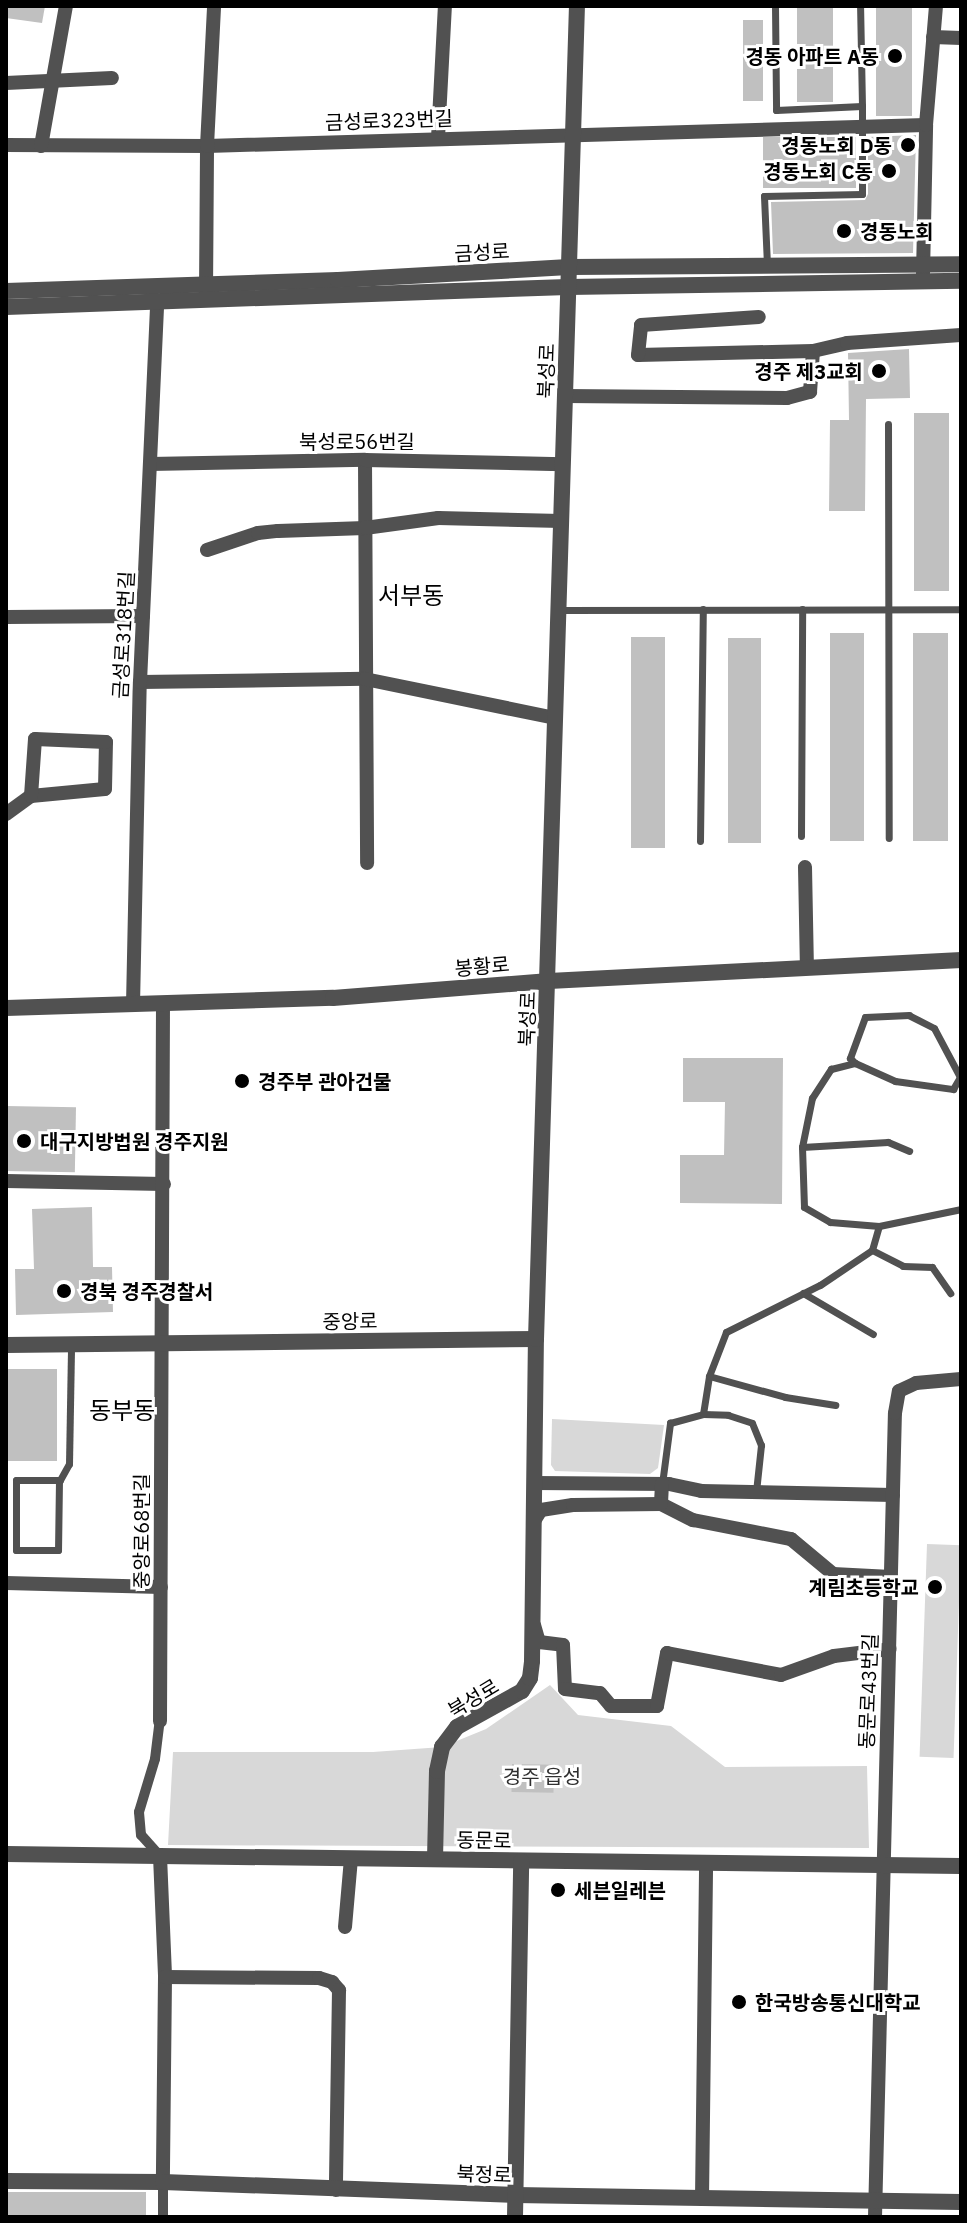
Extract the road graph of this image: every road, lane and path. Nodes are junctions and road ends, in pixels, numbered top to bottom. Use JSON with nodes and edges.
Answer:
{"nodes":[{"id":1,"x":66,"y":6,"type":"edge"},
{"id":2,"x":214,"y":6,"type":"edge"},
{"id":3,"x":445,"y":6,"type":"edge"},
{"id":4,"x":577,"y":6,"type":"edge"},
{"id":5,"x":775,"y":6,"type":"edge"},
{"id":6,"x":860,"y":6,"type":"edge"},
{"id":7,"x":936,"y":6,"type":"edge"},
{"id":8,"x":933,"y":37,"type":"junction"},
{"id":9,"x":961,"y":38,"type":"edge"},
{"id":10,"x":112,"y":78,"type":"dead end"},
{"id":11,"x":51,"y":81,"type":"junction"},
{"id":12,"x":6,"y":83,"type":"edge"},
{"id":13,"x":862,"y":106,"type":"junction"},
{"id":14,"x":926,"y":125,"type":"junction"},
{"id":15,"x":862,"y":127,"type":"junction"},
{"id":16,"x":573,"y":134,"type":"junction"},
{"id":17,"x":438,"y":138,"type":"junction"},
{"id":18,"x":6,"y":145,"type":"edge"},
{"id":19,"x":41,"y":146,"type":"junction"},
{"id":20,"x":207,"y":146,"type":"junction"},
{"id":21,"x":961,"y":264,"type":"edge"},
{"id":22,"x":767,"y":266,"type":"junction"},
{"id":23,"x":569,"y":267,"type":"junction"},
{"id":24,"x":923,"y":274,"type":"junction"},
{"id":25,"x":961,"y":281,"type":"edge"},
{"id":26,"x":568,"y":287,"type":"junction"},
{"id":27,"x":201,"y":290,"type":"junction"},
{"id":28,"x":6,"y":291,"type":"edge"},
{"id":29,"x":157,"y":303,"type":"junction"},
{"id":30,"x":6,"y":307,"type":"edge"},
{"id":31,"x":759,"y":317,"type":"dead end"},
{"id":32,"x":961,"y":335,"type":"edge"},
{"id":33,"x":813,"y":351,"type":"junction"},
{"id":34,"x":565,"y":396,"type":"junction"},
{"id":35,"x":888,"y":424,"type":"dead end"},
{"id":36,"x":365,"y":460,"type":"junction"},
{"id":37,"x":150,"y":464,"type":"junction"},
{"id":38,"x":563,"y":464,"type":"junction"},
{"id":39,"x":561,"y":521,"type":"junction"},
{"id":40,"x":365,"y":528,"type":"junction"},
{"id":41,"x":207,"y":550,"type":"dead end"},
{"id":42,"x":703,"y":609,"type":"junction"},
{"id":43,"x":802,"y":609,"type":"junction"},
{"id":44,"x":888,"y":609,"type":"junction"},
{"id":45,"x":961,"y":609,"type":"edge"},
{"id":46,"x":559,"y":610,"type":"junction"},
{"id":47,"x":143,"y":616,"type":"junction"},
{"id":48,"x":6,"y":617,"type":"edge"},
{"id":49,"x":365,"y":679,"type":"junction"},
{"id":50,"x":140,"y":682,"type":"junction"},
{"id":51,"x":555,"y":718,"type":"junction"},
{"id":52,"x":31,"y":796,"type":"junction"},
{"id":53,"x":6,"y":814,"type":"edge"},
{"id":54,"x":801,"y":836,"type":"dead end"},
{"id":55,"x":889,"y":838,"type":"dead end"},
{"id":56,"x":700,"y":841,"type":"dead end"},
{"id":57,"x":367,"y":863,"type":"dead end"},
{"id":58,"x":805,"y":867,"type":"dead end"},
{"id":59,"x":961,"y":960,"type":"edge"},
{"id":60,"x":807,"y":967,"type":"junction"},
{"id":61,"x":549,"y":981,"type":"junction"},
{"id":62,"x":133,"y":1005,"type":"junction"},
{"id":63,"x":163,"y":1005,"type":"junction"},
{"id":64,"x":6,"y":1008,"type":"edge"},
{"id":65,"x":855,"y":1063,"type":"junction"},
{"id":66,"x":802,"y":1147,"type":"junction"},
{"id":67,"x":909,"y":1151,"type":"dead end"},
{"id":68,"x":6,"y":1181,"type":"edge"},
{"id":69,"x":164,"y":1184,"type":"junction"},
{"id":70,"x":961,"y":1209,"type":"edge"},
{"id":71,"x":879,"y":1226,"type":"junction"},
{"id":72,"x":872,"y":1250,"type":"junction"},
{"id":73,"x":803,"y":1293,"type":"junction"},
{"id":74,"x":950,"y":1293,"type":"dead end"},
{"id":75,"x":873,"y":1334,"type":"dead end"},
{"id":76,"x":536,"y":1339,"type":"junction"},
{"id":77,"x":71,"y":1343,"type":"junction"},
{"id":78,"x":163,"y":1343,"type":"junction"},
{"id":79,"x":6,"y":1345,"type":"edge"},
{"id":80,"x":709,"y":1376,"type":"junction"},
{"id":81,"x":961,"y":1379,"type":"edge"},
{"id":82,"x":835,"y":1405,"type":"dead end"},
{"id":83,"x":703,"y":1414,"type":"junction"},
{"id":84,"x":59,"y":1480,"type":"junction"},
{"id":85,"x":534,"y":1483,"type":"junction"},
{"id":86,"x":662,"y":1484,"type":"junction"},
{"id":87,"x":756,"y":1492,"type":"junction"},
{"id":88,"x":893,"y":1495,"type":"junction"},
{"id":89,"x":661,"y":1504,"type":"junction"},
{"id":90,"x":534,"y":1521,"type":"junction"},
{"id":91,"x":891,"y":1577,"type":"junction"},
{"id":92,"x":6,"y":1583,"type":"edge"},
{"id":93,"x":161,"y":1587,"type":"junction"},
{"id":94,"x":533,"y":1620,"type":"junction"},
{"id":95,"x":890,"y":1649,"type":"junction"},
{"id":96,"x":160,"y":1721,"type":"joint"},
{"id":97,"x":6,"y":1854,"type":"edge"},
{"id":98,"x":160,"y":1856,"type":"junction"},
{"id":99,"x":351,"y":1858,"type":"junction"},
{"id":100,"x":435,"y":1859,"type":"junction"},
{"id":101,"x":521,"y":1861,"type":"junction"},
{"id":102,"x":706,"y":1863,"type":"junction"},
{"id":103,"x":883,"y":1865,"type":"junction"},
{"id":104,"x":961,"y":1866,"type":"edge"},
{"id":105,"x":345,"y":1927,"type":"dead end"},
{"id":106,"x":165,"y":1977,"type":"junction"},
{"id":107,"x":6,"y":2181,"type":"edge"},
{"id":108,"x":163,"y":2182,"type":"junction"},
{"id":109,"x":336,"y":2190,"type":"junction"},
{"id":110,"x":515,"y":2195,"type":"junction"},
{"id":111,"x":702,"y":2199,"type":"junction"},
{"id":112,"x":961,"y":2202,"type":"edge"},
{"id":113,"x":875,"y":2209,"type":"edge"},
{"id":114,"x":163,"y":2217,"type":"edge"},
{"id":115,"x":515,"y":2217,"type":"edge"}],
"edges":[{"from":1,"to":11,"type":"street"},
{"from":2,"to":20,"type":"street"},
{"from":3,"to":17,"type":"street"},
{"from":4,"to":16,"type":"street","name":"북성로"},
{"from":5,"to":13,"type":"lane"},
{"from":6,"to":13,"type":"lane"},
{"from":7,"to":8,"type":"street"},
{"from":8,"to":9,"type":"street"},
{"from":8,"to":14,"type":"street"},
{"from":10,"to":11,"type":"street"},
{"from":11,"to":12,"type":"street"},
{"from":11,"to":19,"type":"street"},
{"from":13,"to":15,"type":"lane"},
{"from":14,"to":15,"type":"street"},
{"from":14,"to":24,"type":"street"},
{"from":15,"to":16,"type":"street"},
{"from":15,"to":22,"type":"lane"},
{"from":16,"to":17,"type":"street","name":"금성로323번길"},
{"from":16,"to":23,"type":"street","name":"북성로"},
{"from":17,"to":20,"type":"street","name":"금성로323번길"},
{"from":18,"to":19,"type":"street","name":"금성로323번길"},
{"from":19,"to":20,"type":"street","name":"금성로323번길"},
{"from":20,"to":27,"type":"street"},
{"from":21,"to":24,"type":"street","name":"금성로"},
{"from":22,"to":23,"type":"street","name":"금성로"},
{"from":22,"to":24,"type":"street","name":"금성로"},
{"from":23,"to":26,"type":"street","name":"북성로"},
{"from":23,"to":27,"type":"street","name":"금성로"},
{"from":24,"to":25,"type":"street","name":"금성로"},
{"from":24,"to":26,"type":"street","name":"금성로"},
{"from":26,"to":27,"type":"street","name":"금성로"},
{"from":26,"to":34,"type":"street","name":"북성로"},
{"from":27,"to":28,"type":"street","name":"금성로"},
{"from":27,"to":29,"type":"street","name":"금성로"},
{"from":29,"to":30,"type":"street","name":"금성로"},
{"from":29,"to":37,"type":"street","name":"금성로318번길"},
{"from":31,"to":33,"type":"street"},
{"from":32,"to":33,"type":"street"},
{"from":33,"to":34,"type":"street"},
{"from":34,"to":38,"type":"street","name":"북성로"},
{"from":35,"to":44,"type":"lane"},
{"from":36,"to":37,"type":"street","name":"북성로56번길"},
{"from":36,"to":38,"type":"street","name":"북성로56번길"},
{"from":36,"to":40,"type":"street"},
{"from":37,"to":47,"type":"street","name":"금성로318번길"},
{"from":38,"to":39,"type":"street","name":"북성로"},
{"from":39,"to":40,"type":"street"},
{"from":39,"to":46,"type":"street","name":"북성로"},
{"from":40,"to":41,"type":"street"},
{"from":40,"to":49,"type":"street"},
{"from":42,"to":43,"type":"lane"},
{"from":42,"to":46,"type":"lane"},
{"from":42,"to":56,"type":"lane"},
{"from":43,"to":44,"type":"lane"},
{"from":43,"to":54,"type":"lane"},
{"from":44,"to":45,"type":"lane"},
{"from":44,"to":55,"type":"lane"},
{"from":46,"to":51,"type":"street","name":"북성로"},
{"from":47,"to":48,"type":"street"},
{"from":47,"to":50,"type":"street","name":"금성로318번길"},
{"from":49,"to":50,"type":"street"},
{"from":49,"to":51,"type":"street"},
{"from":49,"to":57,"type":"street"},
{"from":50,"to":62,"type":"street","name":"금성로318번길"},
{"from":51,"to":61,"type":"street","name":"북성로"},
{"from":52,"to":52,"type":"street"},
{"from":52,"to":53,"type":"street"},
{"from":58,"to":60,"type":"street"},
{"from":59,"to":60,"type":"street","name":"봉황로"},
{"from":60,"to":61,"type":"street","name":"봉황로"},
{"from":61,"to":63,"type":"street","name":"봉황로"},
{"from":61,"to":76,"type":"street","name":"북성로"},
{"from":62,"to":63,"type":"street","name":"봉황로"},
{"from":62,"to":64,"type":"street","name":"봉황로"},
{"from":63,"to":69,"type":"street"},
{"from":65,"to":65,"type":"lane"},
{"from":65,"to":66,"type":"lane"},
{"from":66,"to":67,"type":"lane"},
{"from":66,"to":71,"type":"lane"},
{"from":68,"to":69,"type":"street"},
{"from":69,"to":78,"type":"street"},
{"from":70,"to":71,"type":"lane"},
{"from":71,"to":72,"type":"lane"},
{"from":72,"to":73,"type":"lane"},
{"from":72,"to":74,"type":"lane"},
{"from":73,"to":75,"type":"lane"},
{"from":73,"to":80,"type":"lane"},
{"from":76,"to":78,"type":"street","name":"중앙로"},
{"from":76,"to":85,"type":"street","name":"북성로"},
{"from":77,"to":78,"type":"street","name":"중앙로"},
{"from":77,"to":79,"type":"street","name":"중앙로"},
{"from":77,"to":84,"type":"lane"},
{"from":78,"to":93,"type":"street","name":"중앙로68번길"},
{"from":80,"to":82,"type":"lane"},
{"from":80,"to":83,"type":"lane"},
{"from":81,"to":88,"type":"street","name":"동문로43번길"},
{"from":83,"to":86,"type":"lane"},
{"from":83,"to":87,"type":"lane"},
{"from":84,"to":84,"type":"lane"},
{"from":85,"to":86,"type":"street"},
{"from":85,"to":90,"type":"street","name":"북성로"},
{"from":86,"to":87,"type":"street"},
{"from":86,"to":89,"type":"street"},
{"from":87,"to":88,"type":"street"},
{"from":88,"to":91,"type":"street","name":"동문로43번길"},
{"from":89,"to":90,"type":"street"},
{"from":89,"to":91,"type":"street"},
{"from":90,"to":94,"type":"street","name":"북성로"},
{"from":91,"to":95,"type":"street","name":"동문로43번길"},
{"from":92,"to":93,"type":"street"},
{"from":93,"to":96,"type":"street","name":"중앙로68번길"},
{"from":94,"to":95,"type":"street"},
{"from":94,"to":100,"type":"street","name":"북성로"},
{"from":95,"to":103,"type":"street","name":"동문로43번길"},
{"from":96,"to":98,"type":"street"},
{"from":97,"to":98,"type":"street","name":"동문로"},
{"from":98,"to":99,"type":"street","name":"동문로"},
{"from":98,"to":106,"type":"street"},
{"from":99,"to":100,"type":"street","name":"동문로"},
{"from":99,"to":105,"type":"street"},
{"from":100,"to":101,"type":"street","name":"동문로"},
{"from":101,"to":102,"type":"street","name":"동문로"},
{"from":101,"to":110,"type":"street"},
{"from":102,"to":103,"type":"street","name":"동문로"},
{"from":102,"to":111,"type":"street"},
{"from":103,"to":104,"type":"street","name":"동문로"},
{"from":103,"to":113,"type":"street","name":"동문로43번길"},
{"from":106,"to":108,"type":"street"},
{"from":106,"to":109,"type":"street"},
{"from":107,"to":108,"type":"street","name":"북정로"},
{"from":108,"to":109,"type":"street","name":"북정로"},
{"from":108,"to":114,"type":"street"},
{"from":109,"to":110,"type":"street","name":"북정로"},
{"from":110,"to":111,"type":"street","name":"북정로"},
{"from":110,"to":115,"type":"street"},
{"from":111,"to":113,"type":"street","name":"북정로"},
{"from":112,"to":113,"type":"street","name":"북정로"}]}
